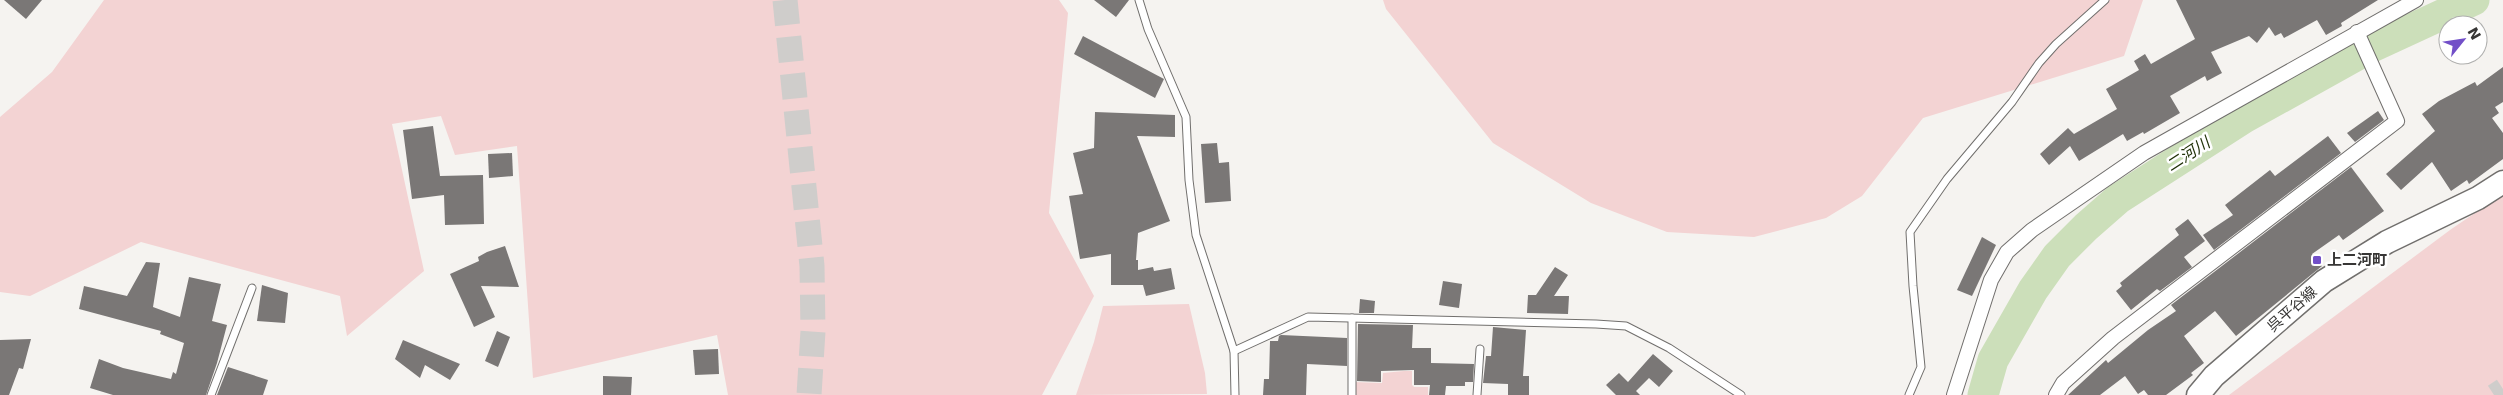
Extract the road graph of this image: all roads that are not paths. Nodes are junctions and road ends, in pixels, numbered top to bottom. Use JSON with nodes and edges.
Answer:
{"nodes":[{"id":1,"x":1139,"y":0,"type":"edge"},
{"id":2,"x":2105,"y":0,"type":"edge"},
{"id":3,"x":2416,"y":0,"type":"edge"},
{"id":4,"x":2357,"y":32,"type":"junction"},
{"id":5,"x":2503,"y":182,"type":"edge"},
{"id":6,"x":252,"y":288,"type":"dead end"},
{"id":7,"x":1352,"y":318,"type":"junction"},
{"id":8,"x":1480,"y":349,"type":"dead end"},
{"id":9,"x":1234,"y":351,"type":"junction"},
{"id":10,"x":211,"y":395,"type":"edge"},
{"id":11,"x":1235,"y":395,"type":"edge"},
{"id":12,"x":1352,"y":395,"type":"edge"},
{"id":13,"x":1477,"y":395,"type":"edge"},
{"id":14,"x":1740,"y":395,"type":"edge"},
{"id":15,"x":1909,"y":395,"type":"edge"},
{"id":16,"x":1954,"y":395,"type":"edge"},
{"id":17,"x":2056,"y":395,"type":"edge"},
{"id":18,"x":2198,"y":395,"type":"edge"}],
"edges":[{"from":1,"to":9,"type":"lane"},
{"from":2,"to":15,"type":"lane"},
{"from":3,"to":4,"type":"street"},
{"from":4,"to":16,"type":"street"},
{"from":4,"to":17,"type":"street"},
{"from":5,"to":18,"type":"main road","name":"呉平谷線"},
{"from":6,"to":10,"type":"lane"},
{"from":7,"to":9,"type":"lane"},
{"from":7,"to":12,"type":"lane"},
{"from":7,"to":14,"type":"lane"},
{"from":8,"to":13,"type":"lane"},
{"from":9,"to":11,"type":"lane"}]}
